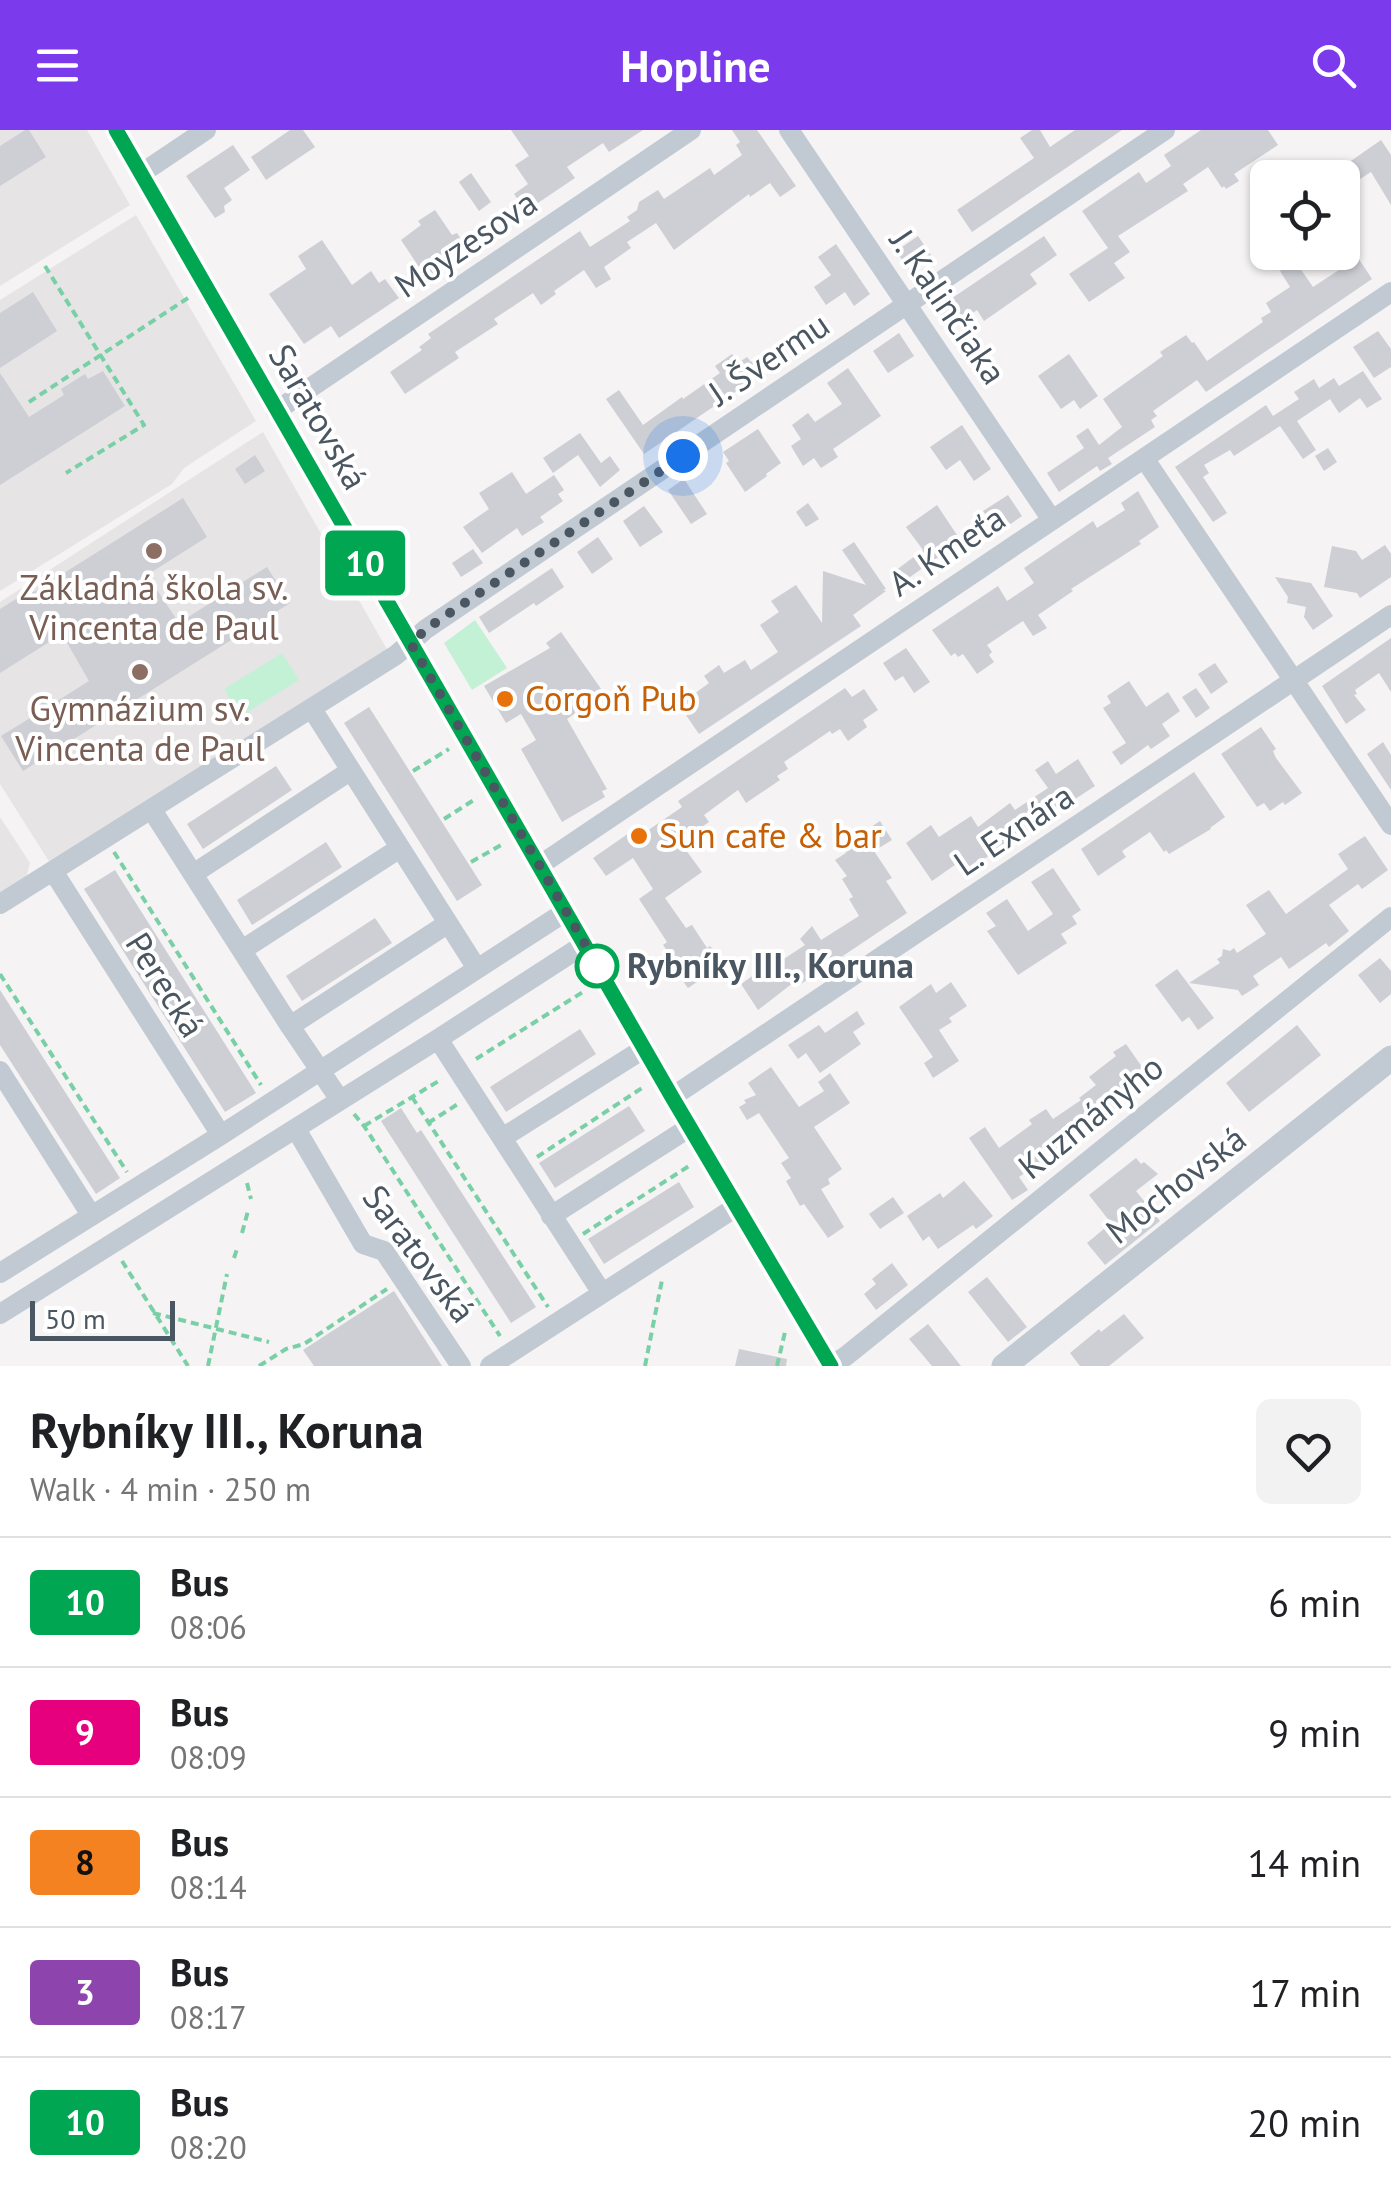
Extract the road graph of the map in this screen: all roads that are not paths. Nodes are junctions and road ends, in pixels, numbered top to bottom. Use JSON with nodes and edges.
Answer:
{"nodes":[{"id":1,"x":116,"y":130,"type":"edge"},
{"id":2,"x":206,"y":130,"type":"edge"},
{"id":3,"x":692,"y":130,"type":"edge"},
{"id":4,"x":789,"y":130,"type":"edge"},
{"id":5,"x":1165,"y":130,"type":"edge"},
{"id":6,"x":142,"y":173,"type":"junction"},
{"id":7,"x":1391,"y":292,"type":"edge"},
{"id":8,"x":908,"y":305,"type":"junction"},
{"id":9,"x":276,"y":411,"type":"junction"},
{"id":10,"x":1144,"y":458,"type":"junction"},
{"id":11,"x":1052,"y":520,"type":"junction"},
{"id":12,"x":1391,"y":615,"type":"edge"},
{"id":13,"x":411,"y":644,"type":"junction"},
{"id":14,"x":1295,"y":681,"type":"junction"},
{"id":15,"x":312,"y":709,"type":"junction"},
{"id":16,"x":350,"y":771,"type":"junction"},
{"id":17,"x":152,"y":810,"type":"junction"},
{"id":18,"x":1391,"y":825,"type":"edge"},
{"id":19,"x":400,"y":848,"type":"junction"},
{"id":20,"x":540,"y":864,"type":"junction"},
{"id":21,"x":53,"y":871,"type":"junction"},
{"id":22,"x":193,"y":874,"type":"junction"},
{"id":23,"x":0,"y":904,"type":"edge"},
{"id":24,"x":565,"y":912,"type":"junction"},
{"id":25,"x":1391,"y":917,"type":"edge"},
{"id":26,"x":447,"y":924,"type":"junction"},
{"id":27,"x":584,"y":944,"type":"junction"},
{"id":28,"x":242,"y":950,"type":"junction"},
{"id":29,"x":476,"y":968,"type":"junction"},
{"id":30,"x":290,"y":1026,"type":"junction"},
{"id":31,"x":438,"y":1039,"type":"junction"},
{"id":32,"x":644,"y":1048,"type":"junction"},
{"id":33,"x":1391,"y":1058,"type":"edge"},
{"id":34,"x":0,"y":1070,"type":"edge"},
{"id":35,"x":319,"y":1070,"type":"junction"},
{"id":36,"x":672,"y":1097,"type":"junction"},
{"id":37,"x":340,"y":1100,"type":"junction"},
{"id":38,"x":690,"y":1127,"type":"junction"},
{"id":39,"x":296,"y":1129,"type":"junction"},
{"id":40,"x":221,"y":1135,"type":"junction"},
{"id":41,"x":502,"y":1138,"type":"junction"},
{"id":42,"x":183,"y":1158,"type":"junction"},
{"id":43,"x":200,"y":1188,"type":"junction"},
{"id":44,"x":736,"y":1207,"type":"junction"},
{"id":45,"x":91,"y":1215,"type":"junction"},
{"id":46,"x":551,"y":1216,"type":"junction"},
{"id":47,"x":0,"y":1272,"type":"edge"},
{"id":48,"x":602,"y":1293,"type":"junction"},
{"id":49,"x":0,"y":1314,"type":"edge"},
{"id":50,"x":461,"y":1366,"type":"edge"},
{"id":51,"x":490,"y":1366,"type":"edge"},
{"id":52,"x":831,"y":1366,"type":"edge"},
{"id":53,"x":1004,"y":1366,"type":"edge"}],
"edges":[{"from":1,"to":6,"type":"street","name":"Saratovská"},
{"from":2,"to":6,"type":"street"},
{"from":3,"to":9,"type":"street","name":"Moyzesova"},
{"from":4,"to":8,"type":"street","name":"J. Kalinčiaka"},
{"from":5,"to":8,"type":"street","name":"J. Švermu"},
{"from":6,"to":9,"type":"street","name":"Saratovská"},
{"from":7,"to":10,"type":"street","name":"A. Kmeťa"},
{"from":8,"to":11,"type":"street","name":"J. Kalinčiaka"},
{"from":8,"to":13,"type":"street","name":"J. Švermu"},
{"from":9,"to":13,"type":"street","name":"Saratovská"},
{"from":10,"to":11,"type":"street","name":"A. Kmeťa"},
{"from":10,"to":14,"type":"street"},
{"from":11,"to":20,"type":"street","name":"A. Kmeťa"},
{"from":12,"to":14,"type":"street","name":"L. Exnára"},
{"from":13,"to":15,"type":"street"},
{"from":13,"to":20,"type":"street","name":"Saratovská"},
{"from":14,"to":18,"type":"street"},
{"from":14,"to":36,"type":"street","name":"L. Exnára"},
{"from":15,"to":16,"type":"street"},
{"from":15,"to":17,"type":"street"},
{"from":16,"to":19,"type":"street"},
{"from":16,"to":22,"type":"street"},
{"from":17,"to":21,"type":"street"},
{"from":17,"to":22,"type":"street"},
{"from":19,"to":26,"type":"street"},
{"from":19,"to":28,"type":"street"},
{"from":20,"to":24,"type":"street","name":"Saratovská"},
{"from":21,"to":23,"type":"street"},
{"from":21,"to":40,"type":"street","name":"Perecká"},
{"from":22,"to":28,"type":"street"},
{"from":24,"to":27,"type":"street","name":"Saratovská"},
{"from":24,"to":29,"type":"street"},
{"from":25,"to":52,"type":"street","name":"Kuzmányho"},
{"from":26,"to":29,"type":"street"},
{"from":26,"to":30,"type":"street"},
{"from":27,"to":31,"type":"street"},
{"from":27,"to":32,"type":"street","name":"Saratovská"},
{"from":28,"to":30,"type":"street"},
{"from":29,"to":35,"type":"street"},
{"from":30,"to":35,"type":"street"},
{"from":31,"to":37,"type":"street"},
{"from":31,"to":41,"type":"street"},
{"from":32,"to":36,"type":"street","name":"Saratovská"},
{"from":32,"to":41,"type":"street"},
{"from":33,"to":53,"type":"street","name":"Mochovská"},
{"from":34,"to":45,"type":"street"},
{"from":35,"to":37,"type":"street"},
{"from":35,"to":40,"type":"street"},
{"from":36,"to":38,"type":"street","name":"Saratovská"},
{"from":37,"to":39,"type":"street"},
{"from":38,"to":44,"type":"street","name":"Saratovská"},
{"from":38,"to":46,"type":"street"},
{"from":39,"to":43,"type":"street"},
{"from":39,"to":50,"type":"street","name":"Saratovská"},
{"from":40,"to":42,"type":"street"},
{"from":41,"to":46,"type":"street"},
{"from":42,"to":43,"type":"street"},
{"from":42,"to":45,"type":"street"},
{"from":43,"to":49,"type":"street"},
{"from":44,"to":48,"type":"street","name":"Saratovská"},
{"from":44,"to":52,"type":"street","name":"Saratovská"},
{"from":45,"to":47,"type":"street"},
{"from":46,"to":48,"type":"street"},
{"from":48,"to":51,"type":"street","name":"Saratovská"}]}
